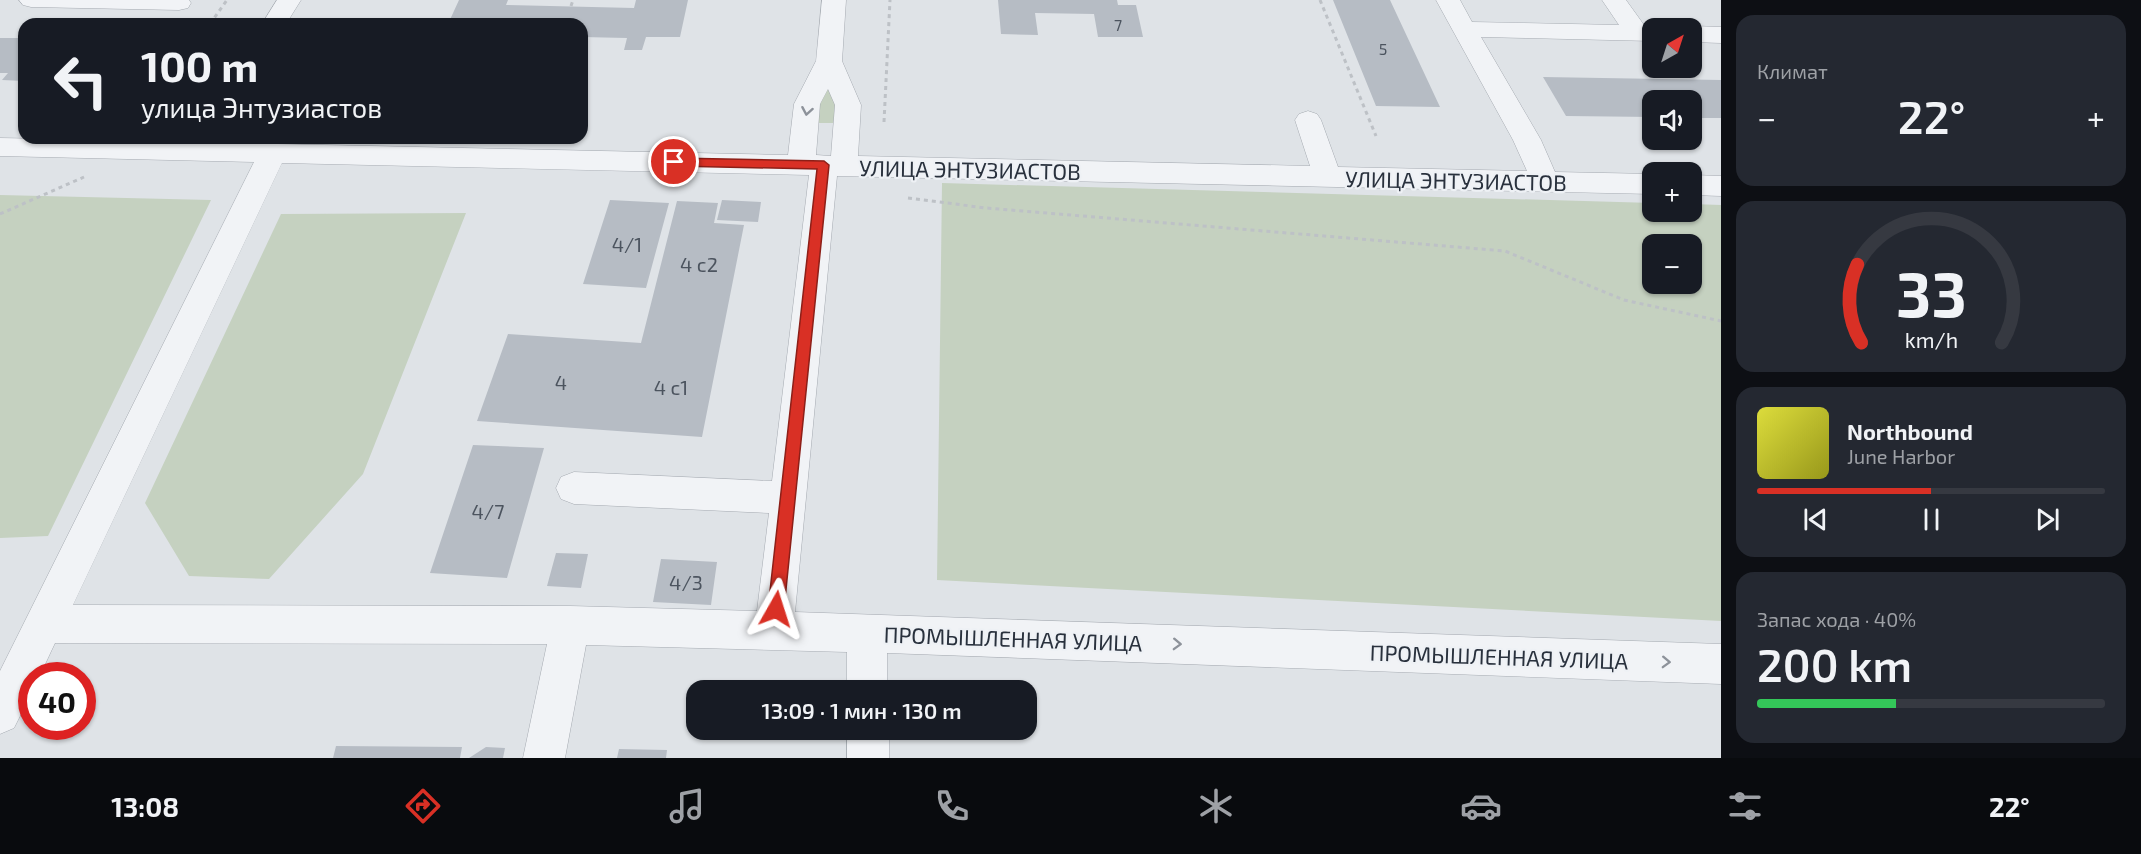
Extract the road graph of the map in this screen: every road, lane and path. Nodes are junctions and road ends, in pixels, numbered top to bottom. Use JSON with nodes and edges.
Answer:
{"nodes":[{"id":1,"x":12,"y":0,"type":"edge"},
{"id":2,"x":31,"y":0,"type":"edge"},
{"id":3,"x":227,"y":0,"type":"edge"},
{"id":4,"x":289,"y":0,"type":"edge"},
{"id":5,"x":573,"y":0,"type":"edge"},
{"id":6,"x":834,"y":0,"type":"edge"},
{"id":7,"x":890,"y":0,"type":"edge"},
{"id":8,"x":1320,"y":0,"type":"edge"},
{"id":9,"x":1448,"y":0,"type":"edge"},
{"id":10,"x":1614,"y":0,"type":"edge"},
{"id":11,"x":180,"y":2,"type":"edge"},
{"id":12,"x":571,"y":6,"type":"dead end"},
{"id":13,"x":168,"y":18,"type":"edge"},
{"id":14,"x":214,"y":18,"type":"edge"},
{"id":15,"x":278,"y":18,"type":"edge"},
{"id":16,"x":1463,"y":29,"type":"junction"},
{"id":17,"x":1642,"y":30,"type":"edge"},
{"id":18,"x":1642,"y":33,"type":"edge"},
{"id":19,"x":1702,"y":34,"type":"edge"},
{"id":20,"x":1721,"y":35,"type":"edge"},
{"id":21,"x":829,"y":62,"type":"junction"},
{"id":22,"x":1308,"y":120,"type":"dead end"},
{"id":23,"x":885,"y":122,"type":"dead end"},
{"id":24,"x":1376,"y":136,"type":"dead end"},
{"id":25,"x":78,"y":144,"type":"edge"},
{"id":26,"x":197,"y":145,"type":"edge"},
{"id":27,"x":0,"y":147,"type":"edge"},
{"id":28,"x":272,"y":154,"type":"junction"},
{"id":29,"x":823,"y":165,"type":"junction"},
{"id":30,"x":92,"y":174,"type":"dead end"},
{"id":31,"x":1328,"y":177,"type":"junction"},
{"id":32,"x":1545,"y":182,"type":"junction"},
{"id":33,"x":1642,"y":184,"type":"edge"},
{"id":34,"x":1702,"y":185,"type":"edge"},
{"id":35,"x":1721,"y":186,"type":"edge"},
{"id":36,"x":904,"y":198,"type":"dead end"},
{"id":37,"x":0,"y":214,"type":"edge"},
{"id":38,"x":1721,"y":321,"type":"edge"},
{"id":39,"x":574,"y":488,"type":"dead end"},
{"id":40,"x":788,"y":498,"type":"junction"},
{"id":41,"x":44,"y":624,"type":"junction"},
{"id":42,"x":570,"y":625,"type":"junction"},
{"id":43,"x":774,"y":631,"type":"junction"},
{"id":44,"x":867,"y":633,"type":"junction"},
{"id":45,"x":1721,"y":664,"type":"edge"},
{"id":46,"x":867,"y":680,"type":"edge"},
{"id":47,"x":0,"y":714,"type":"edge"},
{"id":48,"x":867,"y":740,"type":"edge"},
{"id":49,"x":544,"y":758,"type":"edge"},
{"id":50,"x":868,"y":758,"type":"edge"}],
"edges":[{"from":1,"to":2,"type":"street"},
{"from":2,"to":11,"type":"street"},
{"from":3,"to":14,"type":"path"},
{"from":4,"to":15,"type":"street"},
{"from":5,"to":12,"type":"path"},
{"from":6,"to":21,"type":"street"},
{"from":7,"to":23,"type":"path"},
{"from":8,"to":24,"type":"path"},
{"from":9,"to":16,"type":"street"},
{"from":10,"to":17,"type":"street"},
{"from":11,"to":13,"type":"street"},
{"from":16,"to":18,"type":"street"},
{"from":16,"to":32,"type":"street"},
{"from":19,"to":20,"type":"street"},
{"from":21,"to":29,"type":"street","one_way":true},
{"from":21,"to":29,"type":"street"},
{"from":22,"to":31,"type":"street"},
{"from":25,"to":26,"type":"street","name":"УЛИЦА ЭНТУЗИАСТОВ"},
{"from":25,"to":27,"type":"street","name":"УЛИЦА ЭНТУЗИАСТОВ"},
{"from":26,"to":28,"type":"street","name":"УЛИЦА ЭНТУЗИАСТОВ"},
{"from":28,"to":29,"type":"street","name":"УЛИЦА ЭНТУЗИАСТОВ"},
{"from":28,"to":41,"type":"street"},
{"from":29,"to":31,"type":"street","name":"УЛИЦА ЭНТУЗИАСТОВ"},
{"from":29,"to":40,"type":"street"},
{"from":30,"to":37,"type":"path"},
{"from":31,"to":32,"type":"street","name":"УЛИЦА ЭНТУЗИАСТОВ"},
{"from":32,"to":33,"type":"street","name":"УЛИЦА ЭНТУЗИАСТОВ"},
{"from":34,"to":35,"type":"street"},
{"from":36,"to":38,"type":"path"},
{"from":39,"to":40,"type":"street"},
{"from":40,"to":43,"type":"street"},
{"from":41,"to":42,"type":"street","name":"ПРОМЫШЛЕННАЯ УЛИЦА"},
{"from":41,"to":47,"type":"street"},
{"from":42,"to":43,"type":"street","name":"ПРОМЫШЛЕННАЯ УЛИЦА"},
{"from":42,"to":49,"type":"street"},
{"from":43,"to":44,"type":"street","name":"ПРОМЫШЛЕННАЯ УЛИЦА"},
{"from":44,"to":45,"type":"street","name":"ПРОМЫШЛЕННАЯ УЛИЦА","one_way":true},
{"from":44,"to":46,"type":"street"},
{"from":48,"to":50,"type":"street"}]}
